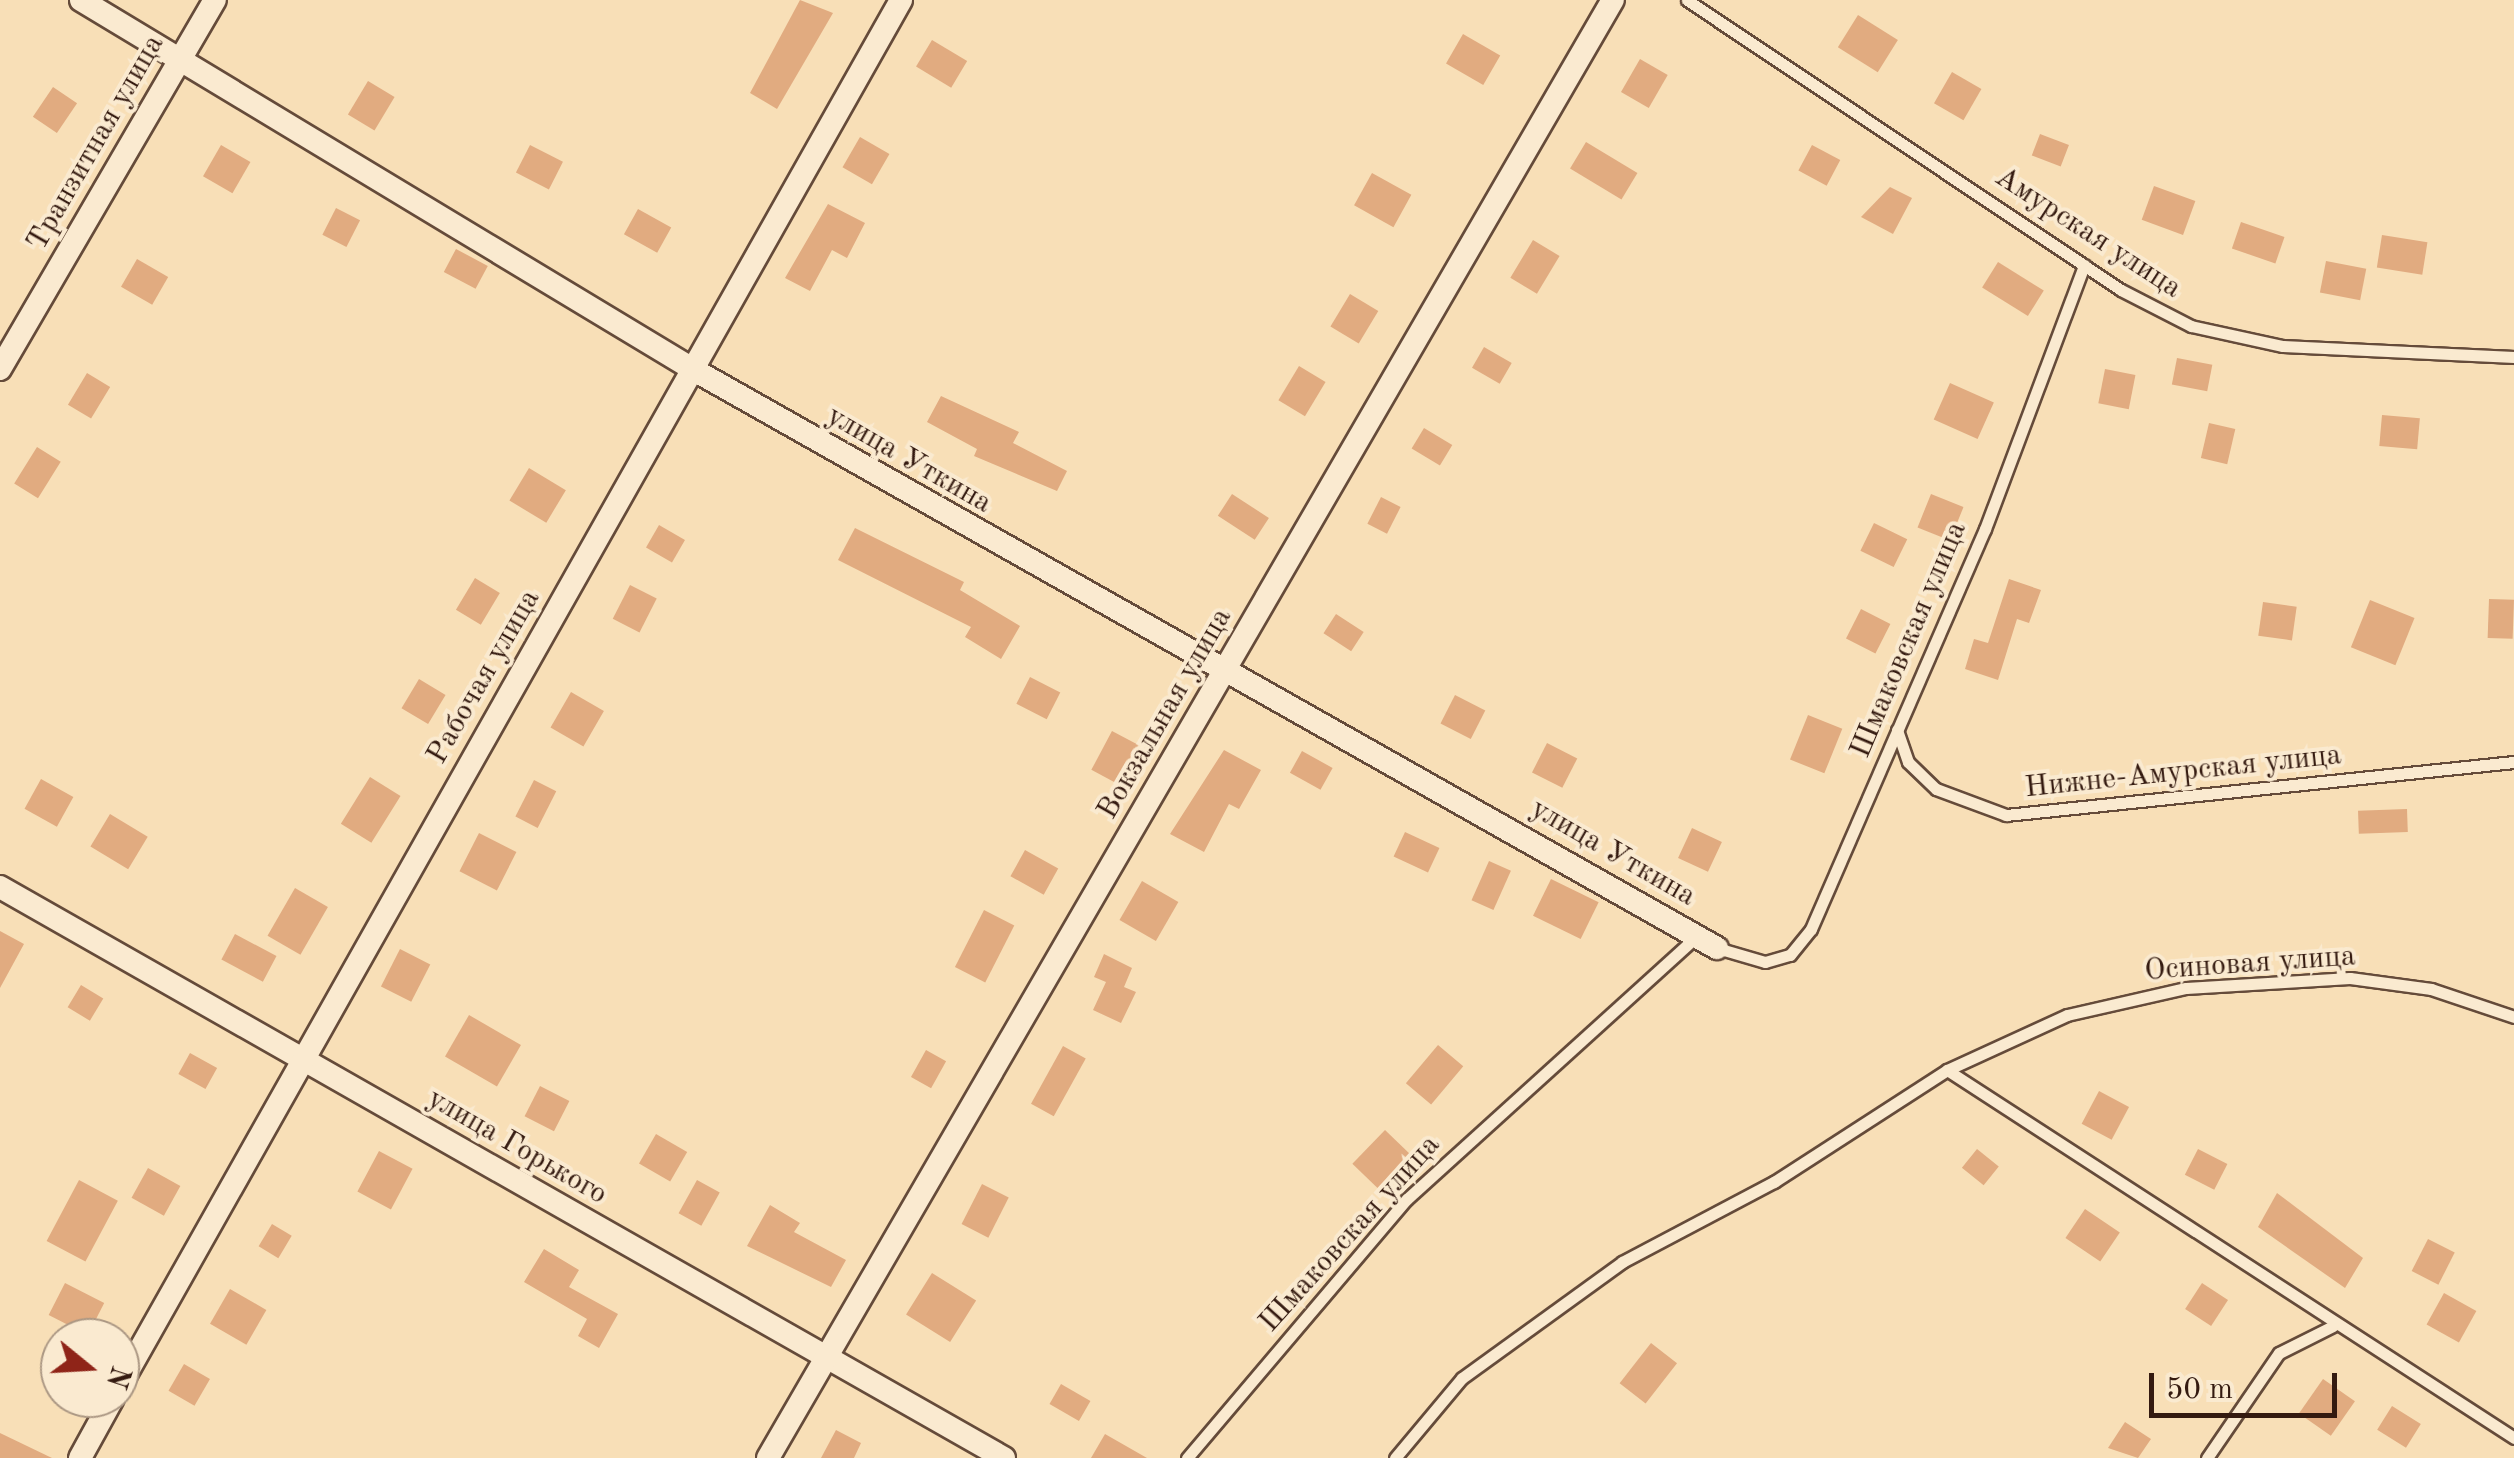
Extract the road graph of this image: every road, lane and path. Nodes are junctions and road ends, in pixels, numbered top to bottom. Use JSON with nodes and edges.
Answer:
{"nodes":[{"id":1,"x":81,"y":0,"type":"edge"},
{"id":2,"x":214,"y":0,"type":"edge"},
{"id":3,"x":900,"y":0,"type":"edge"},
{"id":4,"x":1613,"y":0,"type":"edge"},
{"id":5,"x":1687,"y":0,"type":"edge"},
{"id":6,"x":177,"y":61,"type":"junction"},
{"id":7,"x":2084,"y":265,"type":"junction"},
{"id":8,"x":2514,"y":356,"type":"edge"},
{"id":9,"x":0,"y":369,"type":"edge"},
{"id":10,"x":694,"y":370,"type":"junction"},
{"id":11,"x":1221,"y":676,"type":"junction"},
{"id":12,"x":1897,"y":730,"type":"junction"},
{"id":13,"x":2514,"y":762,"type":"edge"},
{"id":14,"x":0,"y":887,"type":"edge"},
{"id":15,"x":1707,"y":942,"type":"junction"},
{"id":16,"x":2514,"y":1017,"type":"edge"},
{"id":17,"x":301,"y":1058,"type":"junction"},
{"id":18,"x":1946,"y":1070,"type":"junction"},
{"id":19,"x":2334,"y":1326,"type":"junction"},
{"id":20,"x":140,"y":1349,"type":"edge"},
{"id":21,"x":826,"y":1360,"type":"junction"},
{"id":22,"x":102,"y":1418,"type":"edge"},
{"id":23,"x":2514,"y":1438,"type":"edge"},
{"id":24,"x":80,"y":1458,"type":"edge"},
{"id":25,"x":768,"y":1458,"type":"edge"},
{"id":26,"x":1004,"y":1458,"type":"edge"},
{"id":27,"x":1188,"y":1458,"type":"edge"},
{"id":28,"x":1395,"y":1458,"type":"edge"},
{"id":29,"x":2207,"y":1458,"type":"edge"}],
"edges":[{"from":1,"to":6,"type":"street","name":"улица Уткина"},
{"from":2,"to":6,"type":"street","name":"Транзитная улица"},
{"from":3,"to":10,"type":"street","name":"Рабочая улица"},
{"from":4,"to":11,"type":"street","name":"Вокзальная улица"},
{"from":5,"to":7,"type":"lane","name":"Амурская улица"},
{"from":6,"to":9,"type":"street","name":"Транзитная улица"},
{"from":6,"to":10,"type":"street","name":"улица Уткина"},
{"from":7,"to":8,"type":"lane","name":"Амурская улица"},
{"from":7,"to":12,"type":"lane","name":"Шмаковская улица"},
{"from":10,"to":11,"type":"street","name":"улица Уткина"},
{"from":10,"to":17,"type":"street","name":"Рабочая улица"},
{"from":11,"to":15,"type":"street","name":"улица Уткина"},
{"from":11,"to":21,"type":"street","name":"Вокзальная улица"},
{"from":12,"to":13,"type":"lane","name":"Нижне-Амурская улица"},
{"from":12,"to":15,"type":"lane","name":"Шмаковская улица"},
{"from":14,"to":17,"type":"street","name":"улица Горького"},
{"from":15,"to":27,"type":"lane","name":"Шмаковская улица"},
{"from":16,"to":18,"type":"lane","name":"Осиновая улица"},
{"from":17,"to":20,"type":"street","name":"Рабочая улица"},
{"from":17,"to":21,"type":"street","name":"улица Горького"},
{"from":18,"to":19,"type":"lane"},
{"from":18,"to":28,"type":"lane"},
{"from":19,"to":23,"type":"lane"},
{"from":19,"to":29,"type":"lane"},
{"from":21,"to":25,"type":"street","name":"Вокзальная улица"},
{"from":21,"to":26,"type":"street","name":"улица Горького"},
{"from":22,"to":24,"type":"street"}]}
